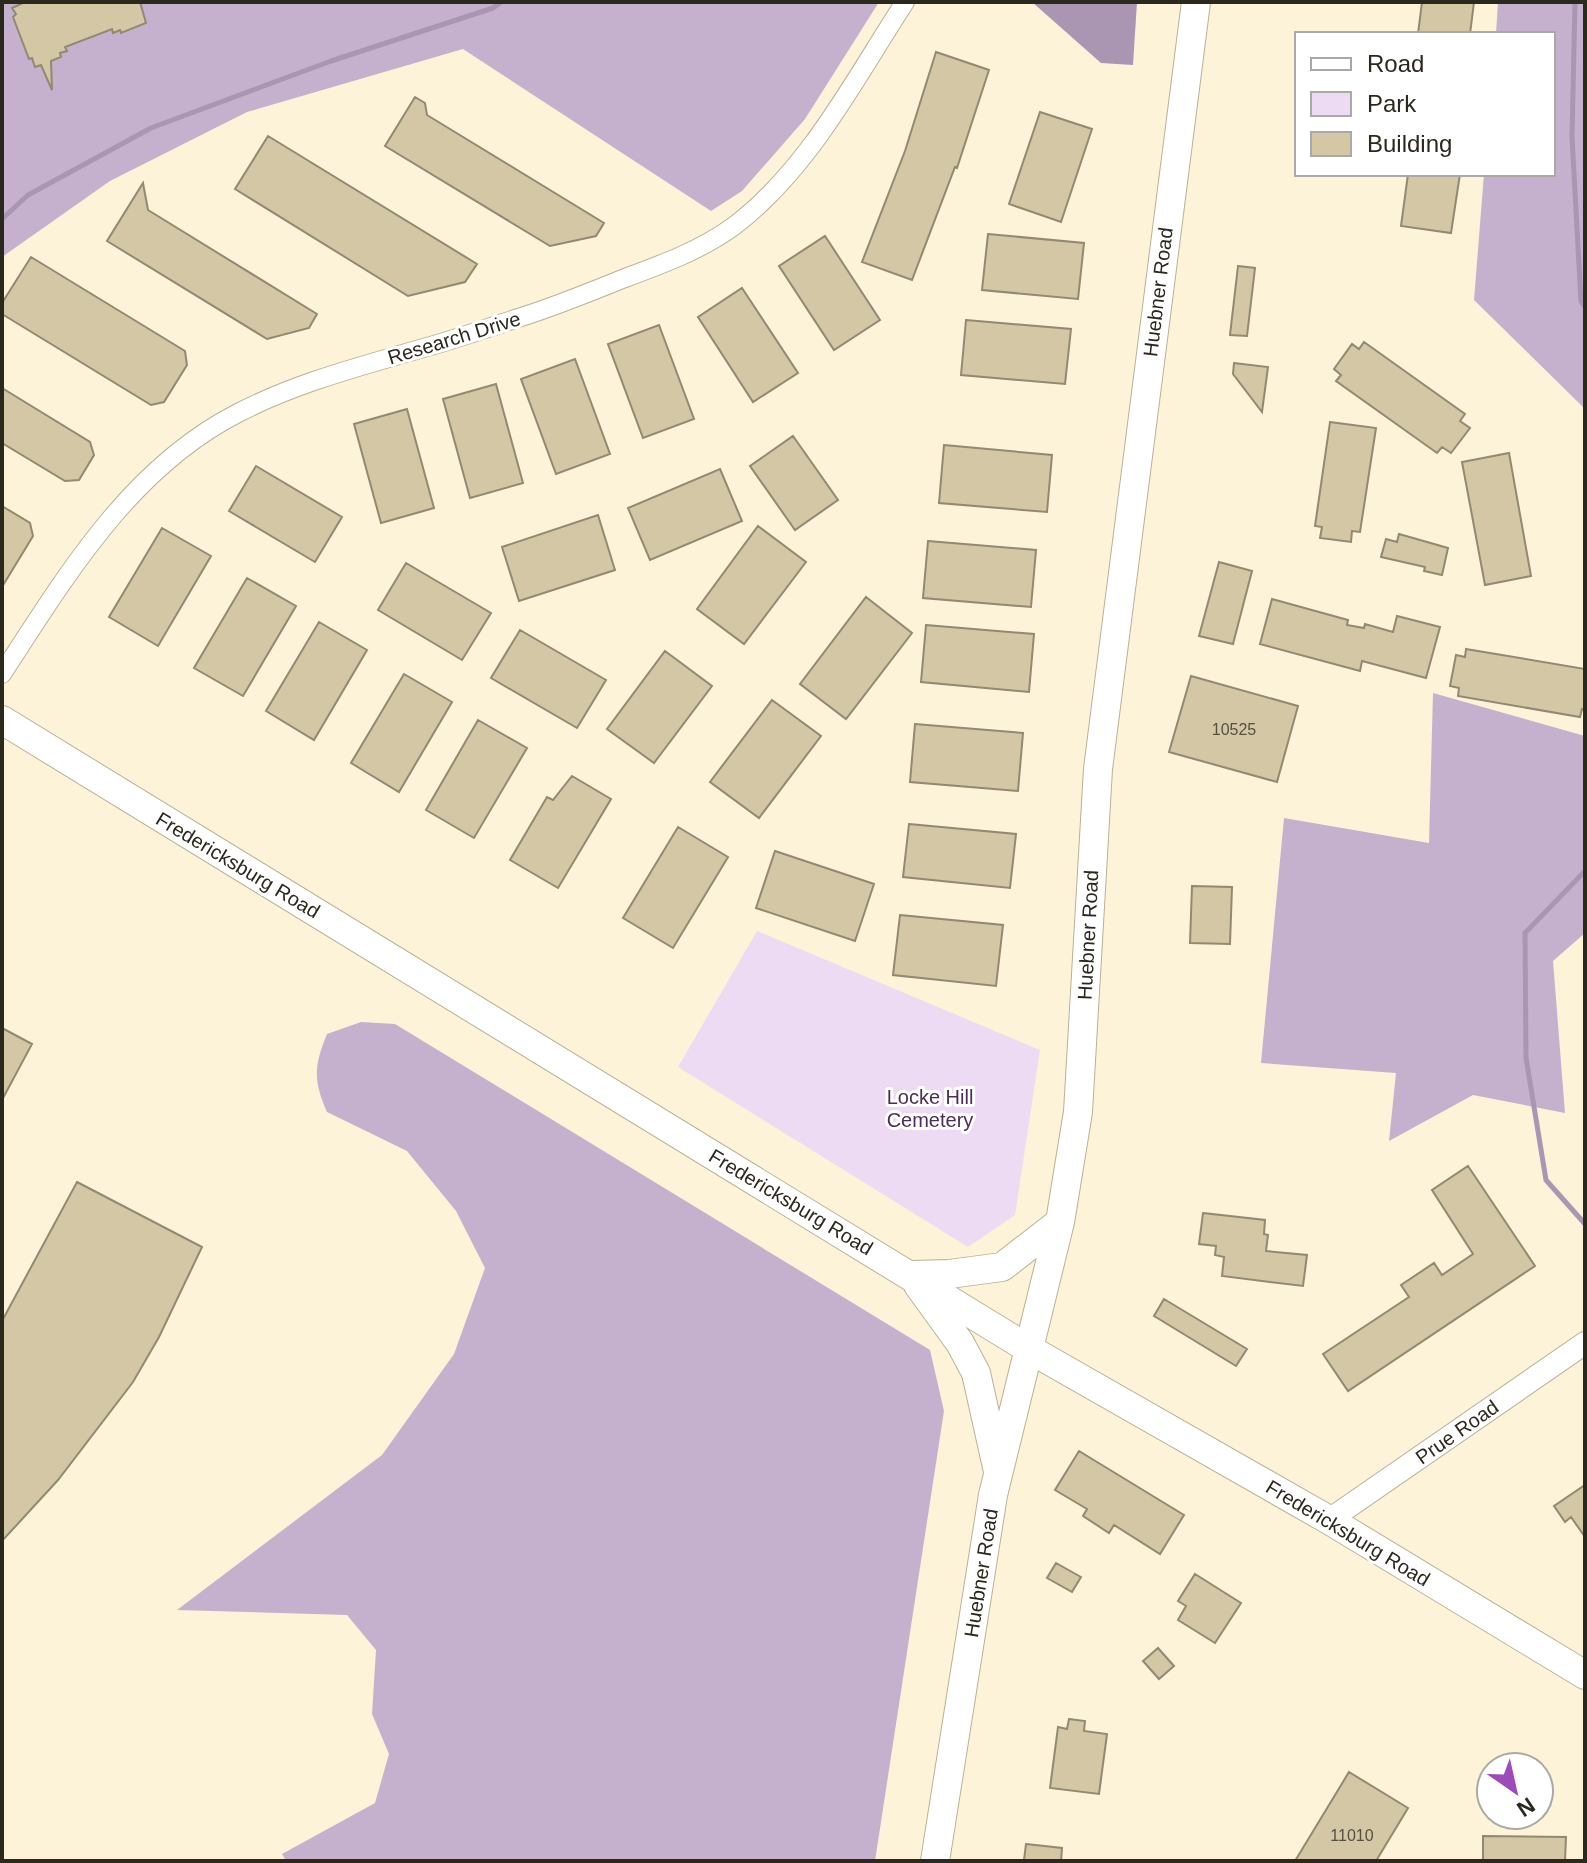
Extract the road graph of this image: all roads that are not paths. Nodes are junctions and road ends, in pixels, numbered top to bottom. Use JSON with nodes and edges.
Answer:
{"nodes":[{"id":1,"x":905,"y":2,"type":"edge"},
{"id":2,"x":1196,"y":2,"type":"edge"},
{"id":3,"x":2,"y":674,"type":"edge"},
{"id":4,"x":2,"y":720,"type":"edge"},
{"id":5,"x":1060,"y":1222,"type":"junction"},
{"id":6,"x":911,"y":1275,"type":"junction"},
{"id":7,"x":1585,"y":1343,"type":"edge"},
{"id":8,"x":1029,"y":1349,"type":"junction"},
{"id":9,"x":998,"y":1472,"type":"junction"},
{"id":10,"x":1329,"y":1520,"type":"junction"},
{"id":11,"x":1585,"y":1675,"type":"edge"},
{"id":12,"x":935,"y":1861,"type":"edge"}],
"edges":[{"from":1,"to":3,"type":"street","name":"Research Drive"},
{"from":2,"to":5,"type":"main road","name":"Huebner Road"},
{"from":4,"to":6,"type":"main road","name":"Fredericksburg Road"},
{"from":5,"to":6,"type":"main road"},
{"from":5,"to":8,"type":"main road","name":"Huebner Road"},
{"from":6,"to":8,"type":"main road","name":"Fredericksburg Road"},
{"from":6,"to":9,"type":"main road"},
{"from":7,"to":10,"type":"street","name":"Prue Road"},
{"from":8,"to":9,"type":"main road","name":"Huebner Road"},
{"from":8,"to":10,"type":"main road","name":"Fredericksburg Road"},
{"from":9,"to":12,"type":"main road","name":"Huebner Road"},
{"from":10,"to":11,"type":"main road","name":"Fredericksburg Road"}]}
